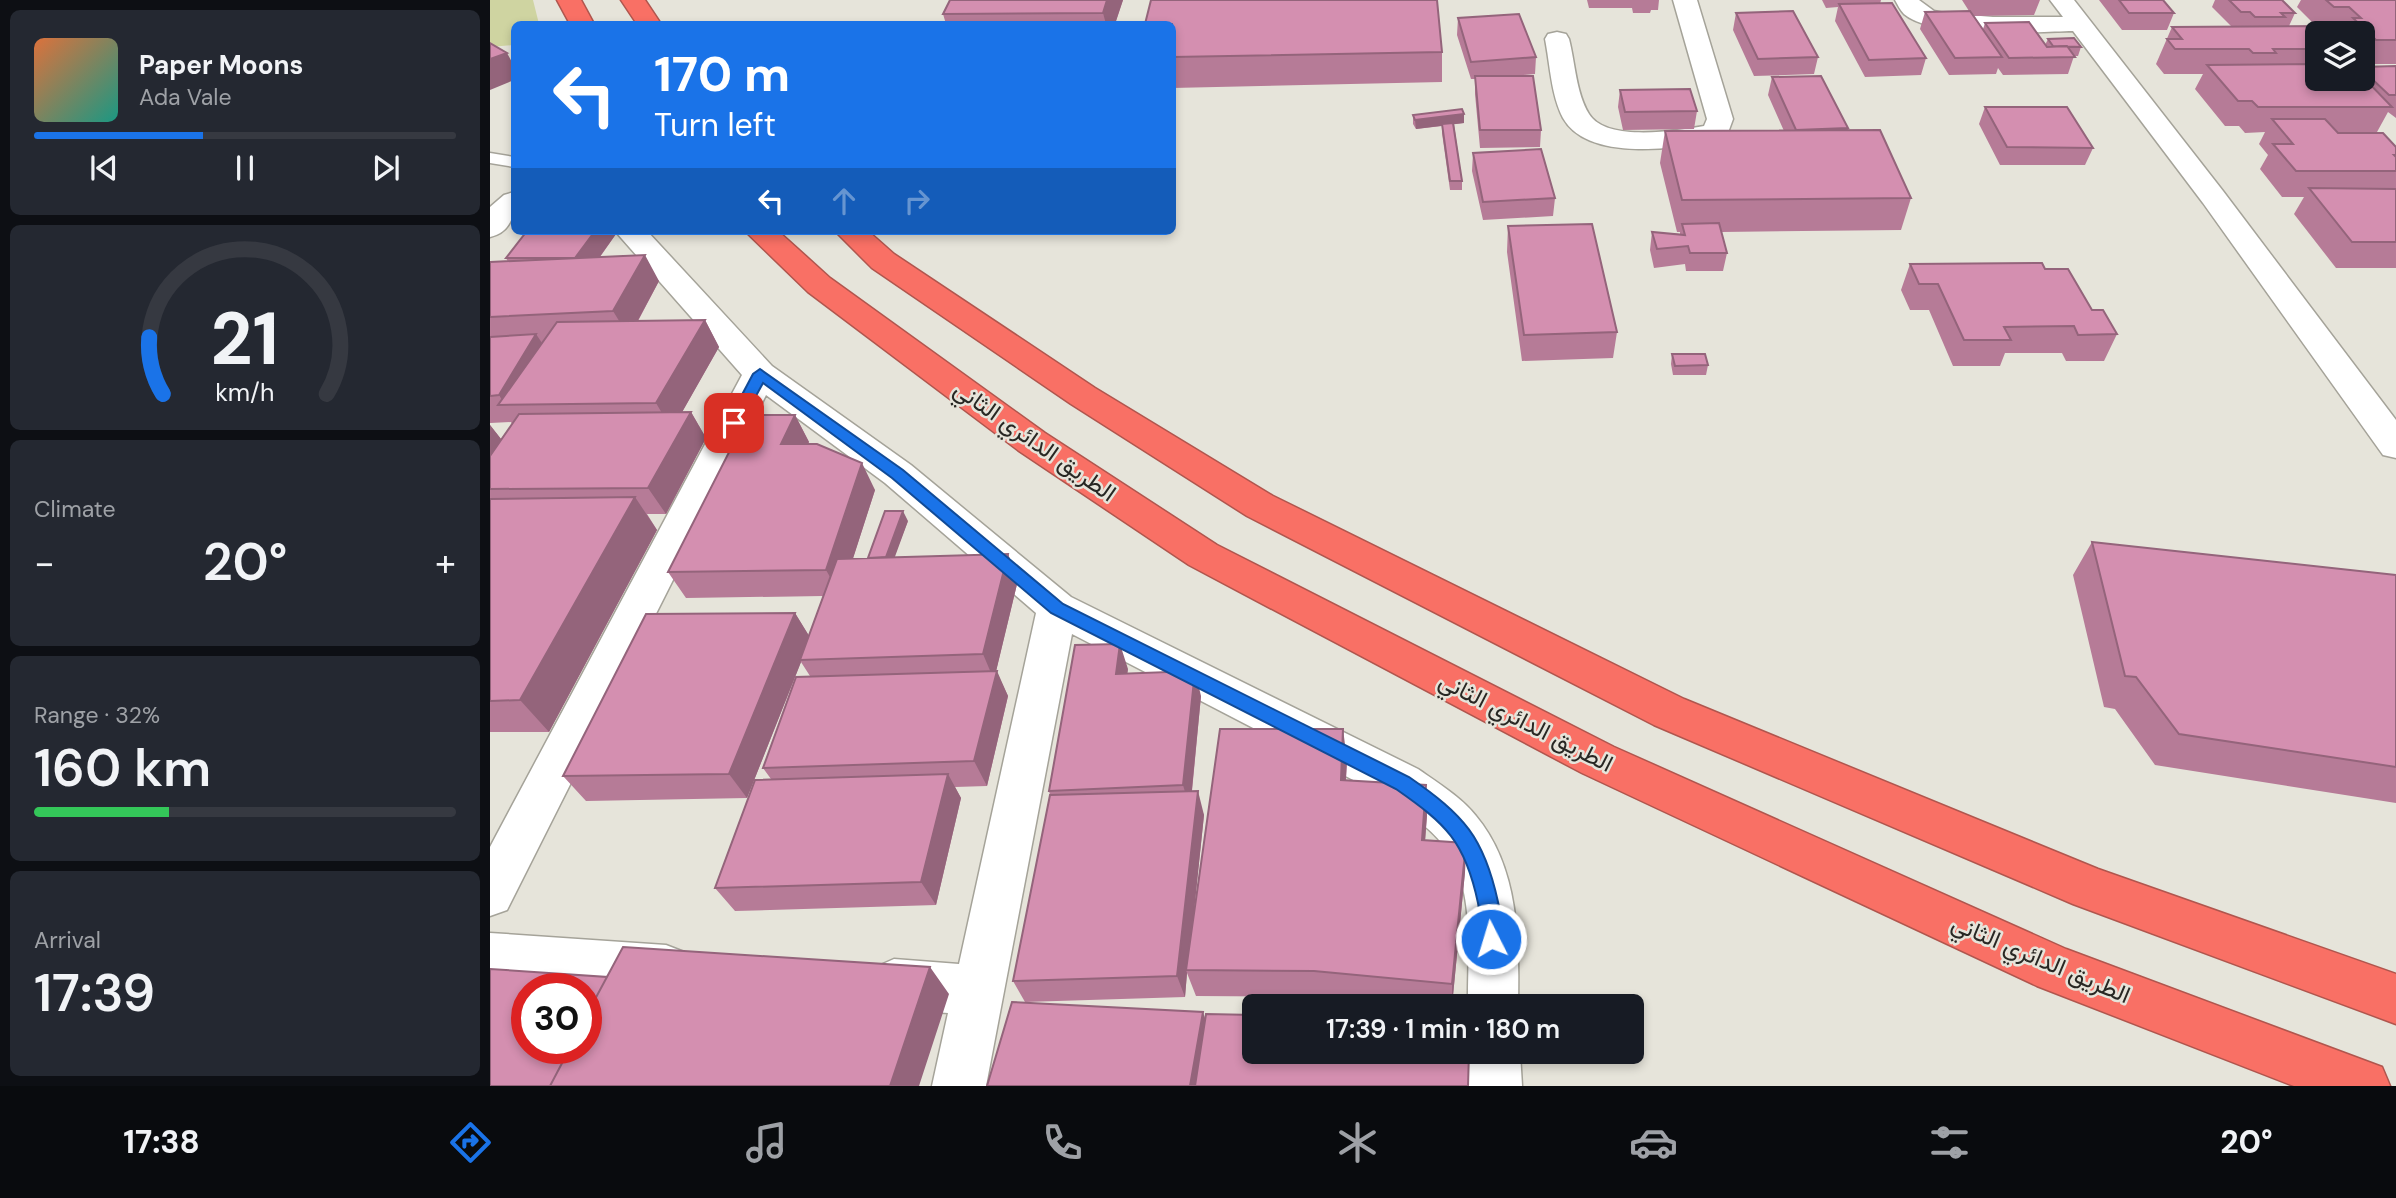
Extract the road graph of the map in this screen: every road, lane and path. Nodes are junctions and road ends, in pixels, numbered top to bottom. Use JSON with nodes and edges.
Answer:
{"nodes":[{"id":1,"x":569,"y":0,"type":"edge"},
{"id":2,"x":633,"y":0,"type":"edge"},
{"id":3,"x":1685,"y":0,"type":"edge"},
{"id":4,"x":1907,"y":0,"type":"edge"},
{"id":5,"x":2062,"y":0,"type":"edge"},
{"id":6,"x":580,"y":21,"type":"edge"},
{"id":7,"x":647,"y":21,"type":"edge"},
{"id":8,"x":2081,"y":24,"type":"junction"},
{"id":9,"x":1557,"y":39,"type":"dead end"},
{"id":10,"x":490,"y":159,"type":"edge"},
{"id":11,"x":511,"y":162,"type":"edge"},
{"id":12,"x":511,"y":188,"type":"edge"},
{"id":13,"x":502,"y":214,"type":"edge"},
{"id":14,"x":634,"y":235,"type":"edge"},
{"id":15,"x":764,"y":235,"type":"edge"},
{"id":16,"x":854,"y":235,"type":"edge"},
{"id":17,"x":760,"y":374,"type":"junction"},
{"id":18,"x":2396,"y":446,"type":"edge"},
{"id":19,"x":1057,"y":608,"type":"junction"},
{"id":20,"x":490,"y":894,"type":"edge"},
{"id":21,"x":490,"y":957,"type":"edge"},
{"id":22,"x":713,"y":972,"type":"edge"},
{"id":23,"x":852,"y":982,"type":"edge"},
{"id":24,"x":977,"y":990,"type":"junction"},
{"id":25,"x":1493,"y":994,"type":"edge"},
{"id":26,"x":2396,"y":999,"type":"edge"},
{"id":27,"x":1494,"y":1064,"type":"edge"},
{"id":28,"x":959,"y":1086,"type":"edge"},
{"id":29,"x":1495,"y":1086,"type":"edge"},
{"id":30,"x":2363,"y":1086,"type":"edge"}],
"edges":[{"from":1,"to":6,"type":"highway"},
{"from":2,"to":7,"type":"highway"},
{"from":3,"to":9,"type":"street"},
{"from":4,"to":8,"type":"street"},
{"from":5,"to":8,"type":"street"},
{"from":8,"to":18,"type":"street"},
{"from":10,"to":11,"type":"lane"},
{"from":12,"to":13,"type":"street"},
{"from":14,"to":17,"type":"street"},
{"from":15,"to":30,"type":"highway","name":"الطريق الدائري الثاني"},
{"from":16,"to":26,"type":"highway"},
{"from":17,"to":19,"type":"street"},
{"from":17,"to":20,"type":"street"},
{"from":19,"to":24,"type":"street"},
{"from":19,"to":25,"type":"street"},
{"from":21,"to":22,"type":"street"},
{"from":23,"to":24,"type":"street"},
{"from":24,"to":28,"type":"street"},
{"from":27,"to":29,"type":"street"}]}
